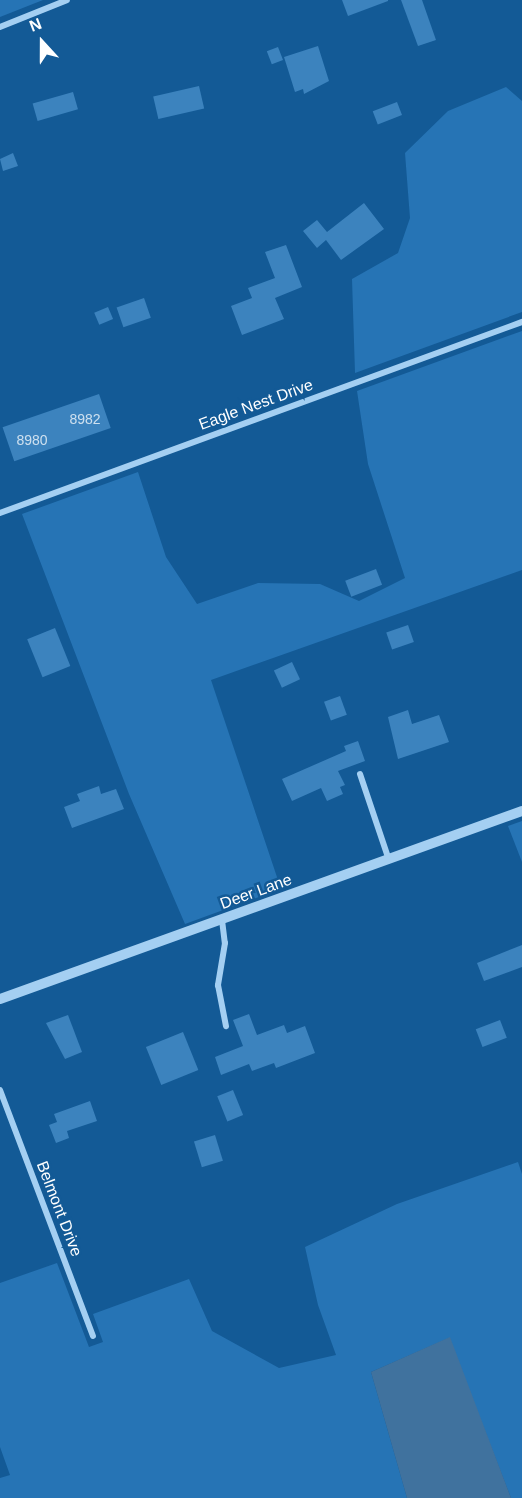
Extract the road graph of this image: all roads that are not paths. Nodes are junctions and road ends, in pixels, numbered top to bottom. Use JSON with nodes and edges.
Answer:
{"nodes":[{"id":1,"x":67,"y":0,"type":"edge"},
{"id":2,"x":0,"y":27,"type":"edge"},
{"id":3,"x":522,"y":322,"type":"edge"},
{"id":4,"x":0,"y":513,"type":"edge"},
{"id":5,"x":360,"y":774,"type":"dead end"},
{"id":6,"x":522,"y":811,"type":"edge"},
{"id":7,"x":389,"y":860,"type":"junction"},
{"id":8,"x":222,"y":920,"type":"junction"},
{"id":9,"x":0,"y":999,"type":"edge"},
{"id":10,"x":226,"y":1026,"type":"dead end"},
{"id":11,"x":0,"y":1090,"type":"edge"},
{"id":12,"x":93,"y":1336,"type":"dead end"}],
"edges":[{"from":1,"to":2,"type":"street"},
{"from":3,"to":4,"type":"street","name":"Eagle Nest Drive"},
{"from":5,"to":7,"type":"street"},
{"from":6,"to":7,"type":"street","name":"Deer Lane"},
{"from":7,"to":8,"type":"street","name":"Deer Lane"},
{"from":8,"to":9,"type":"street","name":"Deer Lane"},
{"from":8,"to":10,"type":"street"},
{"from":11,"to":12,"type":"street","name":"Belmont Drive"}]}
